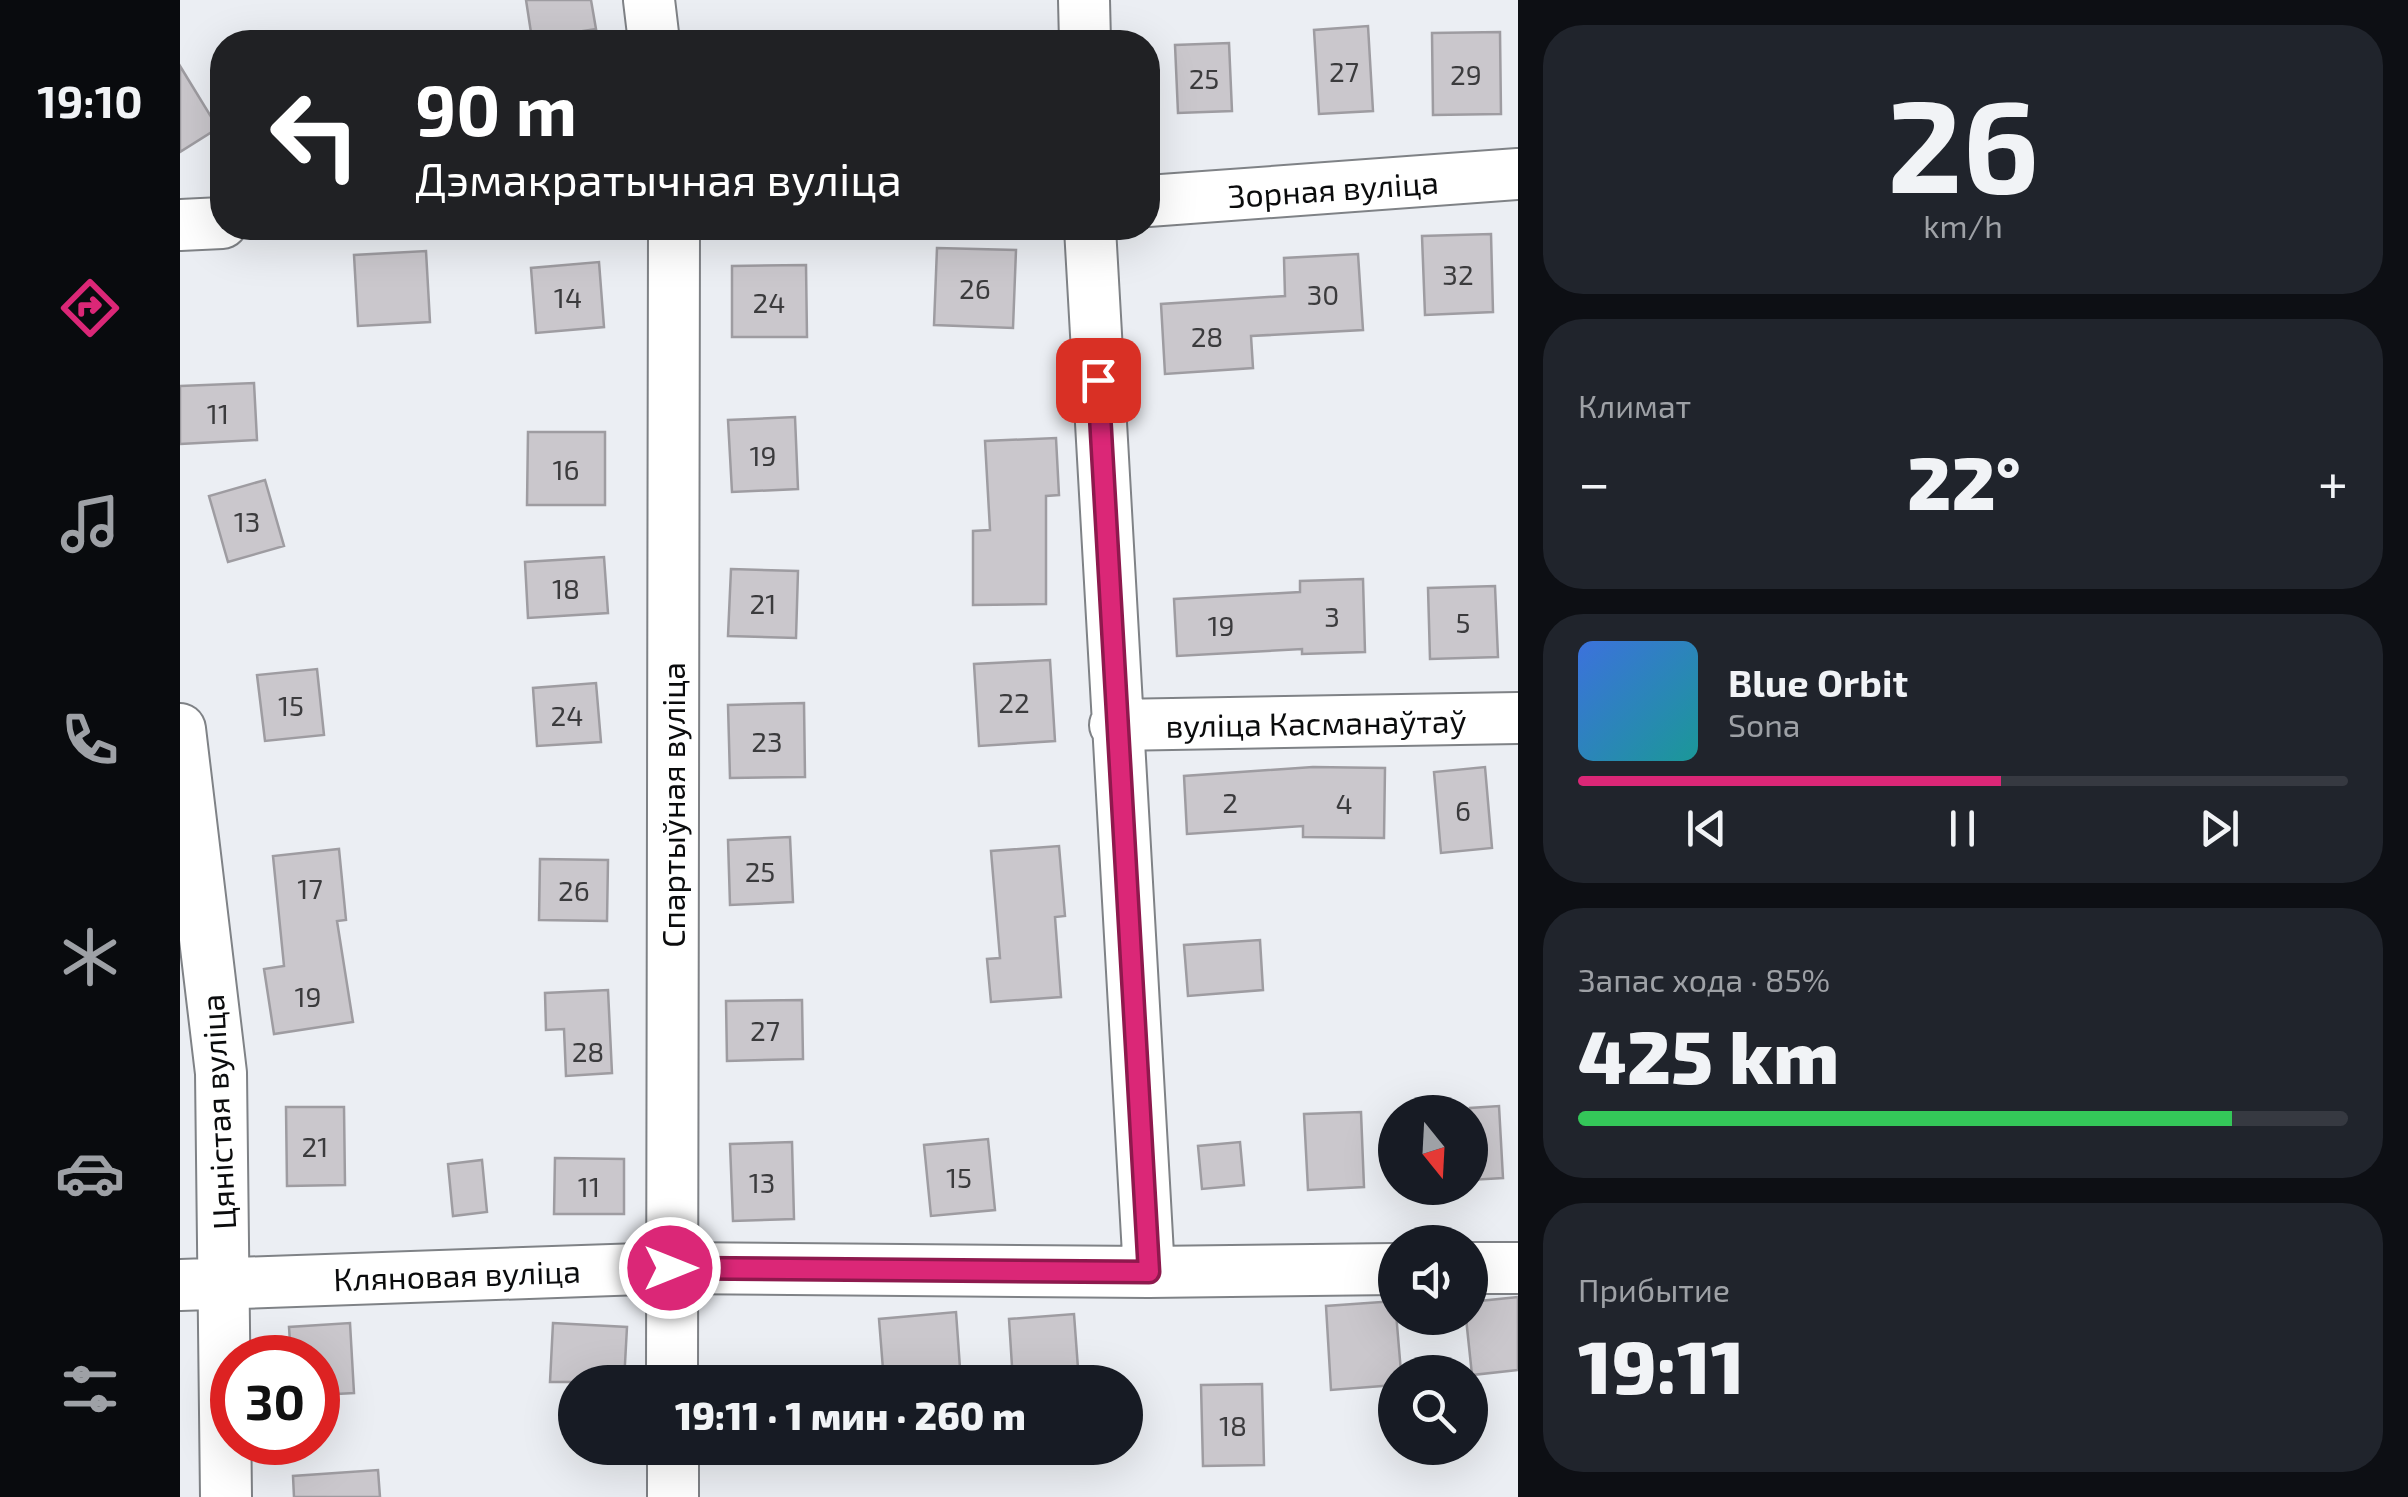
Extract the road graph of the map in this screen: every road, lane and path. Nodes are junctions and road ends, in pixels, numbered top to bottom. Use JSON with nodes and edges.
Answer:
{"nodes":[{"id":1,"x":649,"y":0,"type":"edge"},
{"id":2,"x":1084,"y":0,"type":"edge"},
{"id":3,"x":653,"y":30,"type":"edge"},
{"id":4,"x":1085,"y":30,"type":"edge"},
{"id":5,"x":1518,"y":174,"type":"edge"},
{"id":6,"x":1160,"y":201,"type":"edge"},
{"id":7,"x":210,"y":224,"type":"edge"},
{"id":8,"x":180,"y":225,"type":"edge"},
{"id":9,"x":674,"y":240,"type":"edge"},
{"id":10,"x":1091,"y":240,"type":"edge"},
{"id":11,"x":1518,"y":718,"type":"edge"},
{"id":12,"x":1115,"y":725,"type":"junction"},
{"id":13,"x":180,"y":729,"type":"edge"},
{"id":14,"x":670,"y":1268,"type":"junction"},
{"id":15,"x":1488,"y":1268,"type":"edge"},
{"id":16,"x":1518,"y":1268,"type":"edge"},
{"id":17,"x":1378,"y":1270,"type":"edge"},
{"id":18,"x":1149,"y":1272,"type":"junction"},
{"id":19,"x":202,"y":1283,"type":"edge"},
{"id":20,"x":672,"y":1365,"type":"edge"},
{"id":21,"x":673,"y":1465,"type":"edge"},
{"id":22,"x":226,"y":1497,"type":"edge"},
{"id":23,"x":674,"y":1497,"type":"edge"}],
"edges":[{"from":1,"to":3,"type":"street"},
{"from":2,"to":4,"type":"street"},
{"from":5,"to":6,"type":"street","name":"Зорная вуліца"},
{"from":7,"to":8,"type":"street"},
{"from":9,"to":14,"type":"street","name":"Спартыўная вуліца"},
{"from":10,"to":12,"type":"street"},
{"from":11,"to":12,"type":"street","name":"вуліца Касманаўтаў"},
{"from":12,"to":18,"type":"street"},
{"from":13,"to":19,"type":"street","name":"Цяністая вуліца"},
{"from":14,"to":18,"type":"street","name":"Кляновая вуліца"},
{"from":14,"to":19,"type":"street","name":"Кляновая вуліца"},
{"from":14,"to":20,"type":"street","name":"Спартыўная вуліца"},
{"from":15,"to":16,"type":"street"},
{"from":17,"to":18,"type":"street","name":"Кляновая вуліца"},
{"from":19,"to":22,"type":"street","name":"Цяністая вуліца"},
{"from":21,"to":23,"type":"street"}]}
